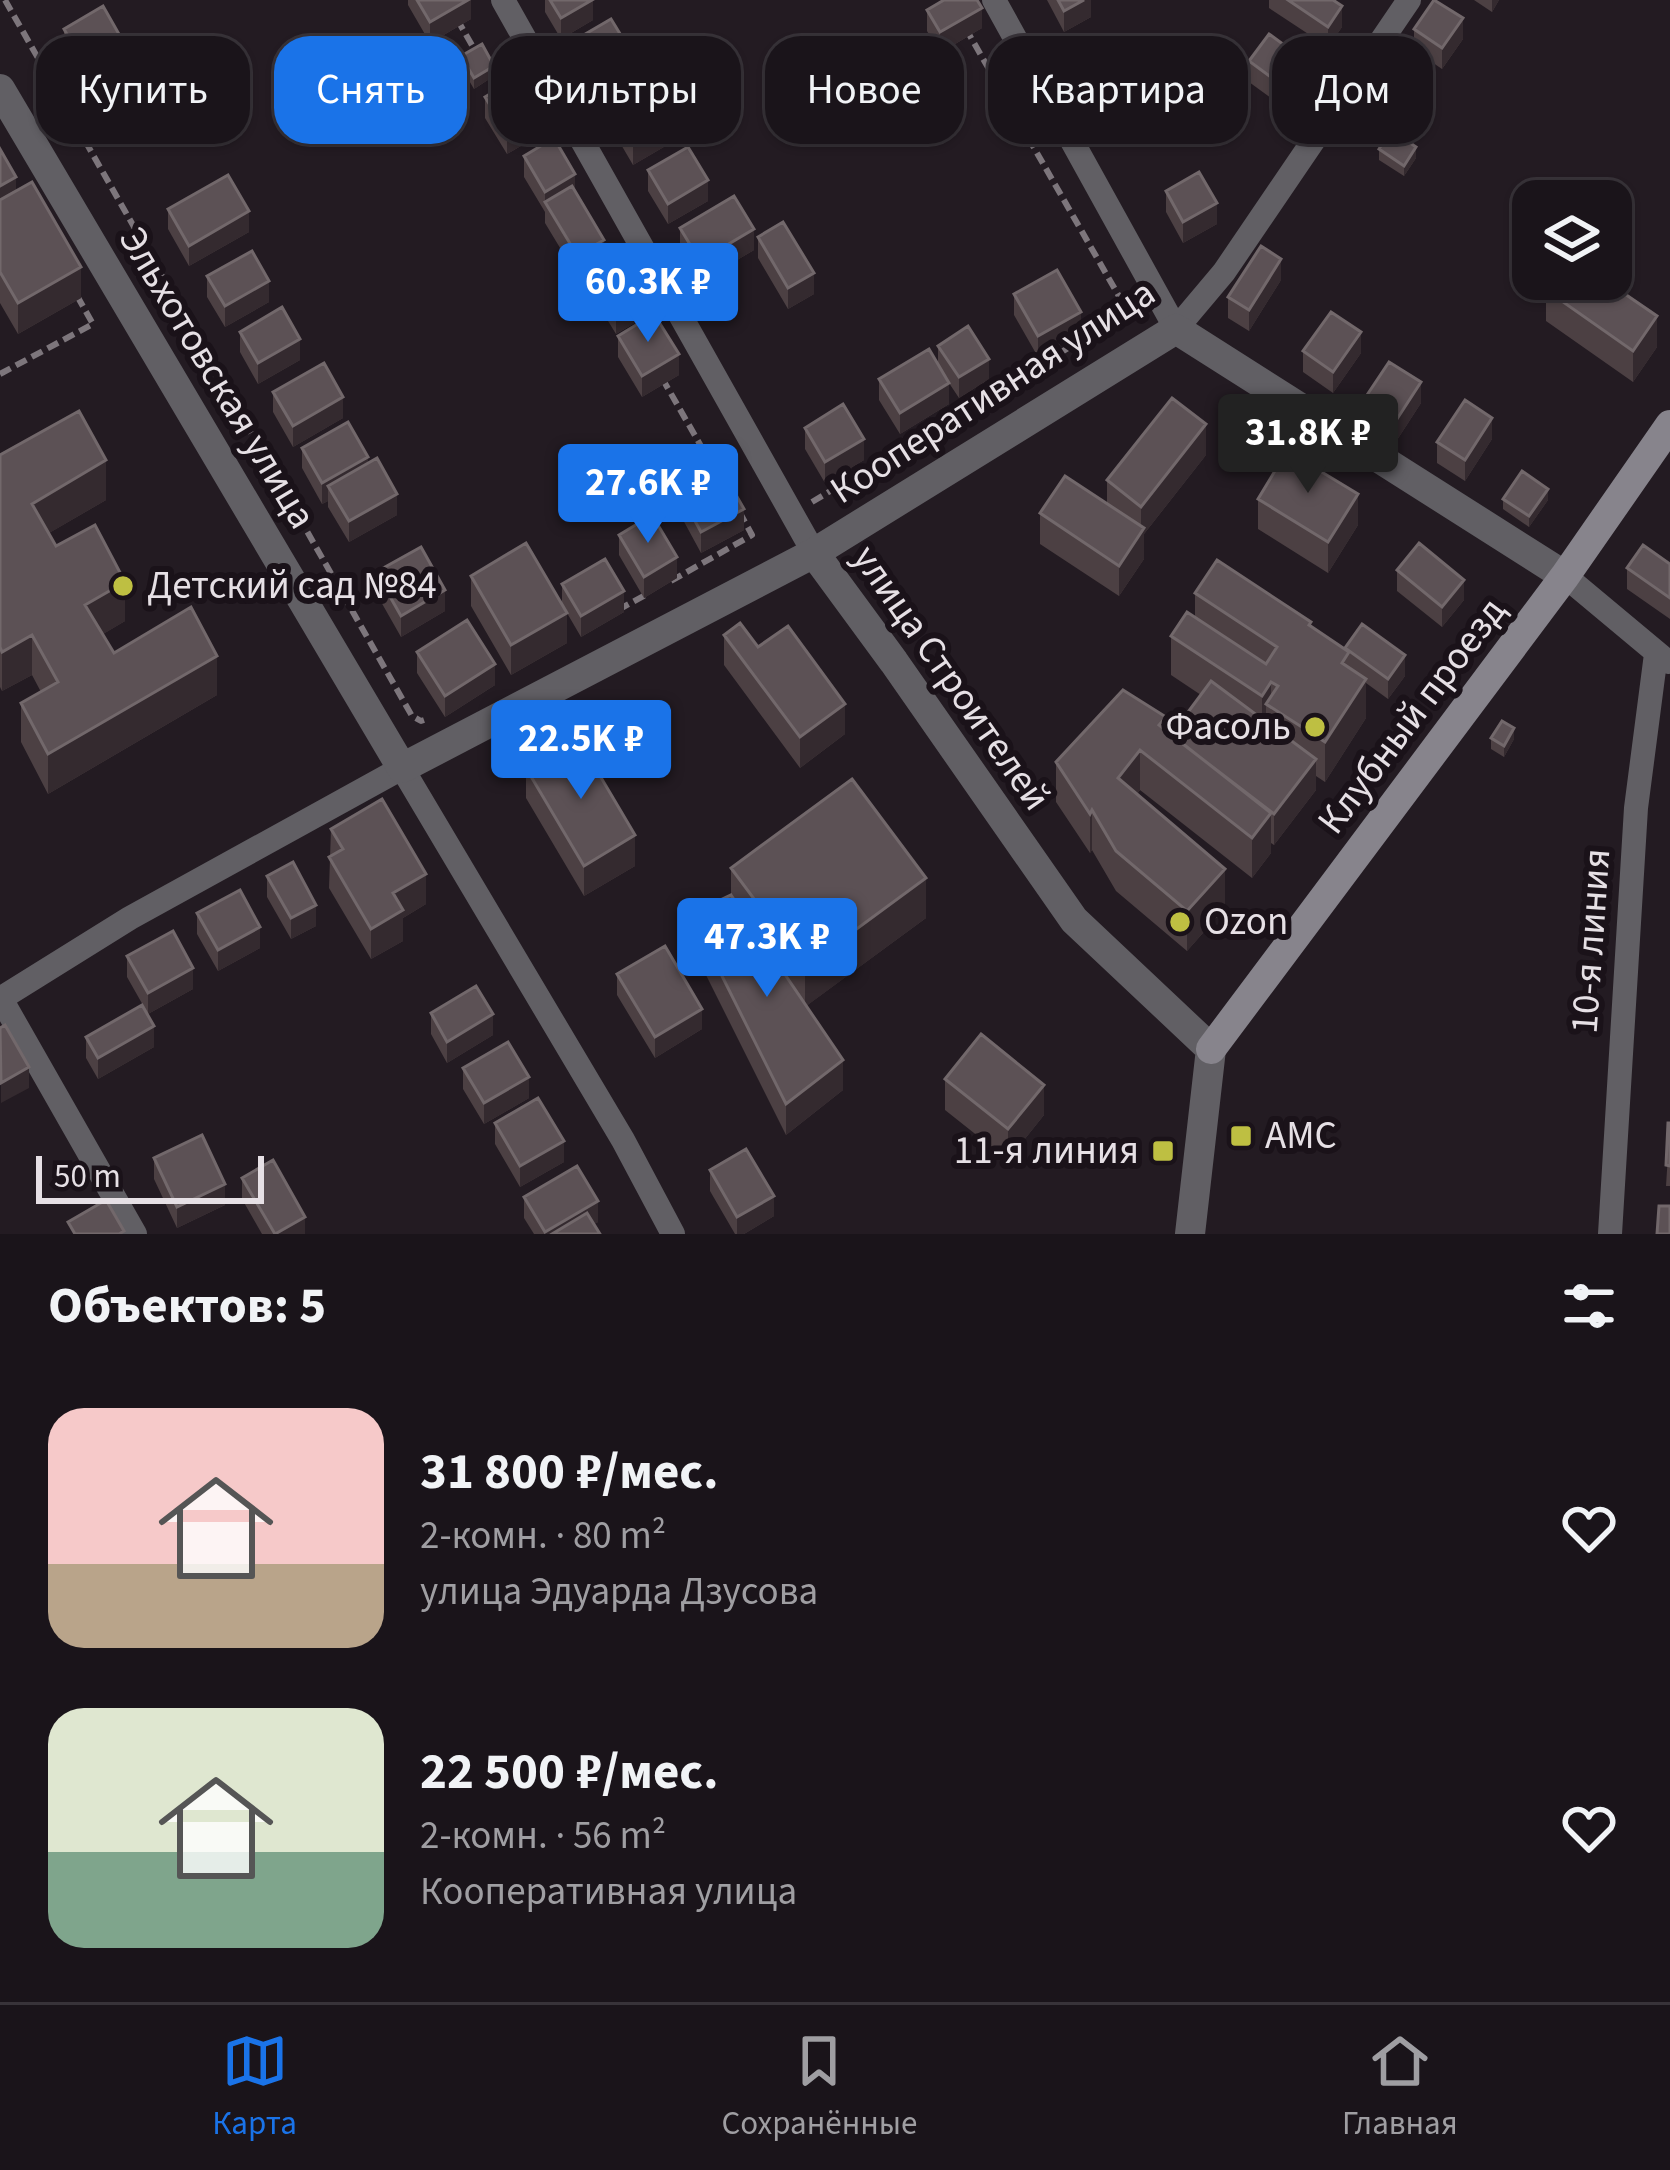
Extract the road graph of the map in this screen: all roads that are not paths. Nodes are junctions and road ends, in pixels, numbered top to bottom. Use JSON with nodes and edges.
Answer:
{"nodes":[{"id":1,"x":503,"y":0,"type":"edge"},
{"id":2,"x":994,"y":0,"type":"edge"},
{"id":3,"x":1409,"y":0,"type":"edge"},
{"id":4,"x":0,"y":89,"type":"edge"},
{"id":5,"x":1176,"y":329,"type":"junction"},
{"id":6,"x":1670,"y":425,"type":"edge"},
{"id":7,"x":814,"y":553,"type":"junction"},
{"id":8,"x":1565,"y":576,"type":"junction"},
{"id":9,"x":1663,"y":659,"type":"edge"},
{"id":10,"x":402,"y":768,"type":"junction"},
{"id":11,"x":0,"y":998,"type":"edge"},
{"id":12,"x":1211,"y":1049,"type":"junction"},
{"id":13,"x":135,"y":1234,"type":"edge"},
{"id":14,"x":674,"y":1234,"type":"edge"},
{"id":15,"x":1190,"y":1234,"type":"edge"},
{"id":16,"x":1610,"y":1234,"type":"edge"}],
"edges":[{"from":1,"to":7,"type":"street","name":"улица Строителей"},
{"from":2,"to":5,"type":"street"},
{"from":3,"to":5,"type":"street","name":"Кооперативная улица"},
{"from":4,"to":10,"type":"street","name":"Эльхотовская улица"},
{"from":5,"to":7,"type":"street","name":"Кооперативная улица"},
{"from":5,"to":8,"type":"street"},
{"from":6,"to":8,"type":"main road","name":"Клубный проезд"},
{"from":7,"to":10,"type":"street","name":"Кооперативная улица"},
{"from":7,"to":12,"type":"street","name":"улица Строителей"},
{"from":8,"to":9,"type":"street"},
{"from":8,"to":12,"type":"main road","name":"Клубный проезд"},
{"from":9,"to":16,"type":"street","name":"10-я линия"},
{"from":10,"to":11,"type":"street","name":"Кооперативная улица"},
{"from":10,"to":14,"type":"street","name":"Эльхотовская улица"},
{"from":11,"to":13,"type":"street"},
{"from":12,"to":15,"type":"street"}]}
